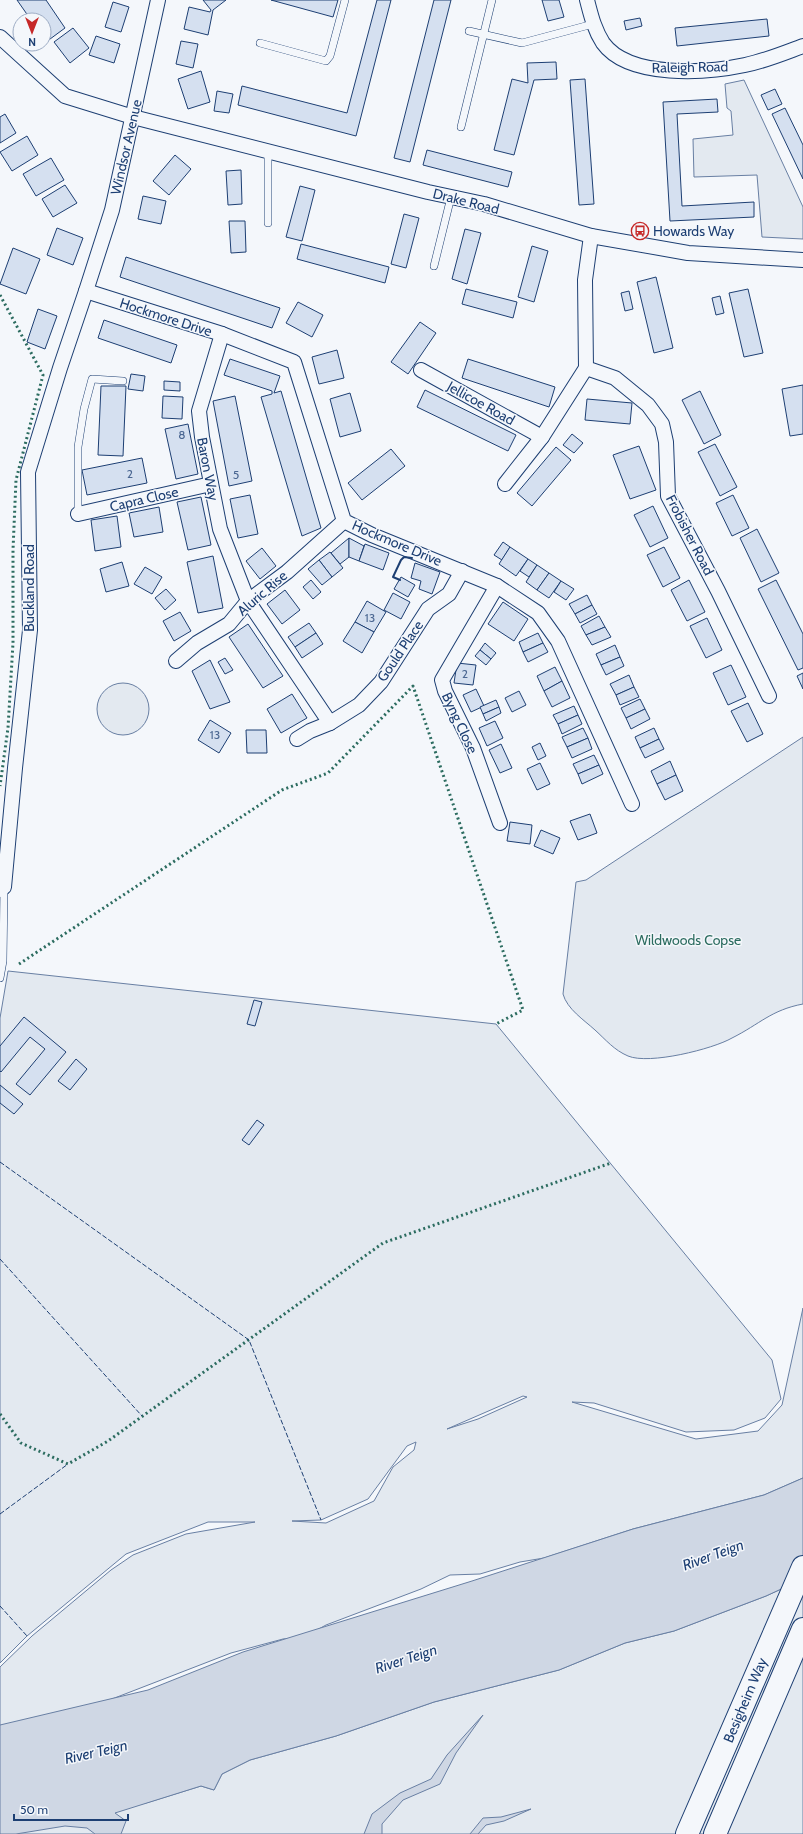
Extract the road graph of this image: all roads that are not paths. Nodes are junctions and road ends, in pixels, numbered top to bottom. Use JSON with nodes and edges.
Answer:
{"nodes":[{"id":1,"x":158,"y":0,"type":"edge"},
{"id":2,"x":345,"y":0,"type":"edge"},
{"id":3,"x":492,"y":0,"type":"edge"},
{"id":4,"x":587,"y":0,"type":"edge"},
{"id":5,"x":593,"y":24,"type":"junction"},
{"id":6,"x":469,"y":31,"type":"dead end"},
{"id":7,"x":484,"y":34,"type":"junction"},
{"id":8,"x":0,"y":37,"type":"edge"},
{"id":9,"x":260,"y":43,"type":"dead end"},
{"id":10,"x":803,"y":46,"type":"edge"},
{"id":11,"x":133,"y":117,"type":"junction"},
{"id":12,"x":461,"y":127,"type":"dead end"},
{"id":13,"x":268,"y":152,"type":"junction"},
{"id":14,"x":450,"y":197,"type":"junction"},
{"id":15,"x":268,"y":224,"type":"dead end"},
{"id":16,"x":591,"y":236,"type":"junction"},
{"id":17,"x":803,"y":260,"type":"edge"},
{"id":18,"x":434,"y":266,"type":"dead end"},
{"id":19,"x":86,"y":291,"type":"junction"},
{"id":20,"x":222,"y":334,"type":"junction"},
{"id":21,"x":586,"y":368,"type":"junction"},
{"id":22,"x":421,"y":370,"type":"dead end"},
{"id":23,"x":123,"y":381,"type":"dead end"},
{"id":24,"x":542,"y":437,"type":"junction"},
{"id":25,"x":211,"y":484,"type":"junction"},
{"id":26,"x":506,"y":484,"type":"dead end"},
{"id":27,"x":78,"y":514,"type":"joint"},
{"id":28,"x":344,"y":521,"type":"junction"},
{"id":29,"x":462,"y":571,"type":"junction"},
{"id":30,"x":497,"y":586,"type":"junction"},
{"id":31,"x":248,"y":601,"type":"junction"},
{"id":32,"x":176,"y":661,"type":"dead end"},
{"id":33,"x":769,"y":696,"type":"dead end"},
{"id":34,"x":330,"y":723,"type":"junction"},
{"id":35,"x":297,"y":739,"type":"dead end"},
{"id":36,"x":632,"y":804,"type":"dead end"},
{"id":37,"x":500,"y":823,"type":"dead end"},
{"id":38,"x":2,"y":889,"type":"edge"},
{"id":39,"x":0,"y":978,"type":"edge"},
{"id":40,"x":803,"y":1567,"type":"edge"},
{"id":41,"x":803,"y":1629,"type":"edge"},
{"id":42,"x":687,"y":1834,"type":"edge"},
{"id":43,"x":715,"y":1834,"type":"edge"}],
"edges":[{"from":1,"to":11,"type":"street","name":"Windsor Avenue"},
{"from":2,"to":9,"type":"lane"},
{"from":3,"to":7,"type":"lane"},
{"from":4,"to":5,"type":"street","name":"Raleigh Road"},
{"from":5,"to":7,"type":"lane"},
{"from":5,"to":10,"type":"street","name":"Raleigh Road"},
{"from":6,"to":7,"type":"lane"},
{"from":7,"to":12,"type":"lane"},
{"from":8,"to":11,"type":"street","name":"Drake Road"},
{"from":11,"to":13,"type":"street","name":"Drake Road"},
{"from":11,"to":19,"type":"street","name":"Windsor Avenue"},
{"from":13,"to":14,"type":"street","name":"Drake Road"},
{"from":13,"to":15,"type":"lane"},
{"from":14,"to":16,"type":"street","name":"Drake Road"},
{"from":14,"to":18,"type":"lane"},
{"from":16,"to":17,"type":"street","name":"Drake Road"},
{"from":16,"to":21,"type":"street"},
{"from":19,"to":20,"type":"street","name":"Hockmore Drive"},
{"from":19,"to":38,"type":"street","name":"Buckland Road"},
{"from":20,"to":25,"type":"street","name":"Baron Way"},
{"from":20,"to":28,"type":"street","name":"Hockmore Drive"},
{"from":21,"to":24,"type":"street"},
{"from":21,"to":33,"type":"street","name":"Frobisher Road"},
{"from":22,"to":24,"type":"street","name":"Jellicoe Road"},
{"from":23,"to":27,"type":"lane"},
{"from":24,"to":26,"type":"street"},
{"from":25,"to":27,"type":"street","name":"Capra Close"},
{"from":25,"to":31,"type":"street","name":"Baron Way"},
{"from":28,"to":29,"type":"street","name":"Hockmore Drive"},
{"from":28,"to":31,"type":"street","name":"Aluric Rise"},
{"from":29,"to":30,"type":"street","name":"Hockmore Drive"},
{"from":29,"to":34,"type":"street","name":"Gould Place"},
{"from":30,"to":36,"type":"street","name":"Hockmore Drive"},
{"from":30,"to":37,"type":"street","name":"Byng Close"},
{"from":31,"to":32,"type":"street","name":"Aluric Rise"},
{"from":31,"to":34,"type":"street"},
{"from":34,"to":35,"type":"street","name":"Gould Place"},
{"from":38,"to":39,"type":"lane"},
{"from":40,"to":42,"type":"highway","name":"Besigheim Way"},
{"from":41,"to":43,"type":"highway","name":"Besigheim Way"}]}
